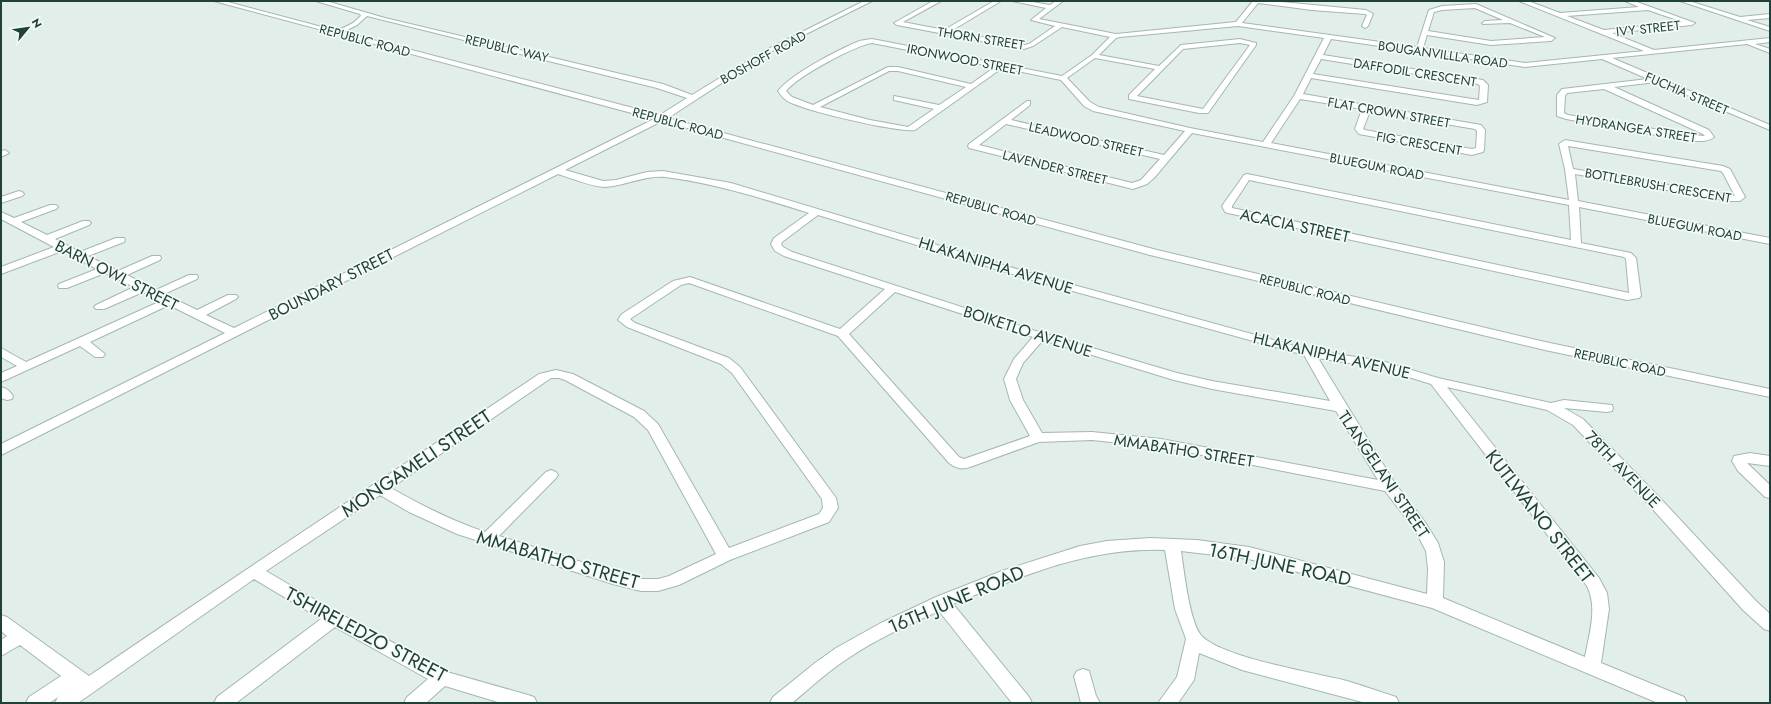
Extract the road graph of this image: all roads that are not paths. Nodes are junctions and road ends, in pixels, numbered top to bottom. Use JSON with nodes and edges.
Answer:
{"nodes":[{"id":1,"x":217,"y":1,"type":"edge"},
{"id":2,"x":319,"y":1,"type":"edge"},
{"id":3,"x":869,"y":1,"type":"edge"},
{"id":4,"x":938,"y":1,"type":"edge"},
{"id":5,"x":998,"y":1,"type":"edge"},
{"id":6,"x":1015,"y":1,"type":"edge"},
{"id":7,"x":1060,"y":1,"type":"edge"},
{"id":8,"x":1256,"y":1,"type":"edge"},
{"id":9,"x":1522,"y":1,"type":"edge"},
{"id":10,"x":1628,"y":1,"type":"edge"},
{"id":11,"x":1683,"y":1,"type":"edge"},
{"id":12,"x":1051,"y":7,"type":"junction"},
{"id":13,"x":1648,"y":8,"type":"junction"},
{"id":14,"x":363,"y":14,"type":"junction"},
{"id":15,"x":1558,"y":16,"type":"junction"},
{"id":16,"x":1770,"y":16,"type":"edge"},
{"id":17,"x":1738,"y":19,"type":"junction"},
{"id":18,"x":1512,"y":21,"type":"junction"},
{"id":19,"x":1484,"y":23,"type":"dead end"},
{"id":20,"x":1238,"y":24,"type":"junction"},
{"id":21,"x":1060,"y":26,"type":"junction"},
{"id":22,"x":1365,"y":26,"type":"dead end"},
{"id":23,"x":1770,"y":29,"type":"edge"},
{"id":24,"x":337,"y":32,"type":"junction"},
{"id":25,"x":945,"y":32,"type":"junction"},
{"id":26,"x":1425,"y":33,"type":"junction"},
{"id":27,"x":1604,"y":33,"type":"junction"},
{"id":28,"x":1116,"y":36,"type":"junction"},
{"id":29,"x":1328,"y":38,"type":"junction"},
{"id":30,"x":1770,"y":40,"type":"edge"},
{"id":31,"x":1747,"y":42,"type":"junction"},
{"id":32,"x":1419,"y":51,"type":"junction"},
{"id":33,"x":1770,"y":51,"type":"edge"},
{"id":34,"x":1654,"y":52,"type":"junction"},
{"id":35,"x":1094,"y":56,"type":"junction"},
{"id":36,"x":1318,"y":56,"type":"junction"},
{"id":37,"x":1604,"y":58,"type":"junction"},
{"id":38,"x":1001,"y":66,"type":"junction"},
{"id":39,"x":1160,"y":68,"type":"junction"},
{"id":40,"x":1308,"y":75,"type":"junction"},
{"id":41,"x":1063,"y":78,"type":"junction"},
{"id":42,"x":1658,"y":80,"type":"junction"},
{"id":43,"x":971,"y":86,"type":"junction"},
{"id":44,"x":1605,"y":86,"type":"junction"},
{"id":45,"x":1298,"y":96,"type":"junction"},
{"id":46,"x":693,"y":98,"type":"junction"},
{"id":47,"x":897,"y":98,"type":"dead end"},
{"id":48,"x":1027,"y":103,"type":"dead end"},
{"id":49,"x":813,"y":108,"type":"junction"},
{"id":50,"x":941,"y":108,"type":"junction"},
{"id":51,"x":1367,"y":108,"type":"junction"},
{"id":52,"x":660,"y":119,"type":"junction"},
{"id":53,"x":1005,"y":121,"type":"junction"},
{"id":54,"x":1479,"y":128,"type":"joint"},
{"id":55,"x":1770,"y":128,"type":"edge"},
{"id":56,"x":1190,"y":130,"type":"junction"},
{"id":57,"x":1266,"y":144,"type":"junction"},
{"id":58,"x":1166,"y":158,"type":"junction"},
{"id":59,"x":1570,"y":170,"type":"junction"},
{"id":60,"x":558,"y":171,"type":"junction"},
{"id":61,"x":19,"y":194,"type":"dead end"},
{"id":62,"x":1,"y":200,"type":"edge"},
{"id":63,"x":1575,"y":204,"type":"junction"},
{"id":64,"x":53,"y":207,"type":"dead end"},
{"id":65,"x":816,"y":212,"type":"junction"},
{"id":66,"x":1,"y":215,"type":"edge"},
{"id":67,"x":14,"y":221,"type":"junction"},
{"id":68,"x":86,"y":223,"type":"dead end"},
{"id":69,"x":46,"y":239,"type":"junction"},
{"id":70,"x":120,"y":240,"type":"dead end"},
{"id":71,"x":1770,"y":240,"type":"edge"},
{"id":72,"x":1576,"y":244,"type":"junction"},
{"id":73,"x":62,"y":247,"type":"junction"},
{"id":74,"x":79,"y":256,"type":"junction"},
{"id":75,"x":156,"y":258,"type":"dead end"},
{"id":76,"x":105,"y":268,"type":"junction"},
{"id":77,"x":1,"y":271,"type":"edge"},
{"id":78,"x":118,"y":275,"type":"junction"},
{"id":79,"x":193,"y":277,"type":"dead end"},
{"id":80,"x":63,"y":286,"type":"dead end"},
{"id":81,"x":144,"y":287,"type":"junction"},
{"id":82,"x":893,"y":288,"type":"junction"},
{"id":83,"x":155,"y":294,"type":"junction"},
{"id":84,"x":232,"y":298,"type":"dead end"},
{"id":85,"x":169,"y":301,"type":"junction"},
{"id":86,"x":100,"y":307,"type":"dead end"},
{"id":87,"x":198,"y":315,"type":"junction"},
{"id":88,"x":234,"y":333,"type":"junction"},
{"id":89,"x":842,"y":334,"type":"junction"},
{"id":90,"x":1041,"y":336,"type":"junction"},
{"id":91,"x":81,"y":341,"type":"junction"},
{"id":92,"x":1,"y":352,"type":"edge"},
{"id":93,"x":1309,"y":353,"type":"junction"},
{"id":94,"x":99,"y":354,"type":"dead end"},
{"id":95,"x":25,"y":366,"type":"junction"},
{"id":96,"x":1,"y":378,"type":"edge"},
{"id":97,"x":1436,"y":381,"type":"junction"},
{"id":98,"x":1770,"y":394,"type":"edge"},
{"id":99,"x":1339,"y":407,"type":"junction"},
{"id":100,"x":1551,"y":407,"type":"junction"},
{"id":101,"x":1607,"y":408,"type":"dead end"},
{"id":102,"x":1038,"y":438,"type":"junction"},
{"id":103,"x":1,"y":450,"type":"edge"},
{"id":104,"x":1770,"y":461,"type":"edge"},
{"id":105,"x":551,"y":475,"type":"dead end"},
{"id":106,"x":1390,"y":486,"type":"junction"},
{"id":107,"x":380,"y":488,"type":"junction"},
{"id":108,"x":1770,"y":493,"type":"edge"},
{"id":109,"x":487,"y":539,"type":"junction"},
{"id":110,"x":1172,"y":545,"type":"junction"},
{"id":111,"x":725,"y":556,"type":"junction"},
{"id":112,"x":254,"y":571,"type":"junction"},
{"id":113,"x":942,"y":602,"type":"junction"},
{"id":114,"x":1435,"y":602,"type":"junction"},
{"id":115,"x":335,"y":618,"type":"junction"},
{"id":116,"x":1,"y":622,"type":"edge"},
{"id":117,"x":1770,"y":624,"type":"edge"},
{"id":118,"x":20,"y":636,"type":"junction"},
{"id":119,"x":1194,"y":639,"type":"junction"},
{"id":120,"x":1,"y":649,"type":"edge"},
{"id":121,"x":1592,"y":666,"type":"junction"},
{"id":122,"x":1083,"y":676,"type":"dead end"},
{"id":123,"x":442,"y":678,"type":"junction"},
{"id":124,"x":82,"y":681,"type":"junction"},
{"id":125,"x":36,"y":703,"type":"edge"},
{"id":126,"x":64,"y":703,"type":"edge"},
{"id":127,"x":223,"y":703,"type":"edge"},
{"id":128,"x":413,"y":703,"type":"edge"},
{"id":129,"x":528,"y":703,"type":"edge"},
{"id":130,"x":779,"y":703,"type":"edge"},
{"id":131,"x":1023,"y":703,"type":"edge"},
{"id":132,"x":1092,"y":703,"type":"edge"},
{"id":133,"x":1167,"y":703,"type":"edge"},
{"id":134,"x":1390,"y":703,"type":"edge"},
{"id":135,"x":1678,"y":703,"type":"edge"}],
"edges":[{"from":1,"to":24,"type":"street","name":"REPUBLIC ROAD"},
{"from":2,"to":14,"type":"street","name":"REPUBLIC WAY"},
{"from":3,"to":46,"type":"street","name":"BOSHOFF ROAD"},
{"from":4,"to":25,"type":"street","name":"THORN STREET"},
{"from":5,"to":25,"type":"street"},
{"from":6,"to":12,"type":"street"},
{"from":7,"to":12,"type":"street"},
{"from":8,"to":20,"type":"street"},
{"from":8,"to":22,"type":"street"},
{"from":9,"to":15,"type":"street"},
{"from":10,"to":13,"type":"street"},
{"from":11,"to":17,"type":"street"},
{"from":12,"to":21,"type":"street"},
{"from":13,"to":15,"type":"street"},
{"from":13,"to":27,"type":"street","name":"IVY STREET"},
{"from":14,"to":24,"type":"street"},
{"from":14,"to":46,"type":"street","name":"REPUBLIC WAY"},
{"from":15,"to":27,"type":"street"},
{"from":16,"to":17,"type":"street"},
{"from":17,"to":23,"type":"street"},
{"from":18,"to":19,"type":"street"},
{"from":18,"to":26,"type":"street"},
{"from":18,"to":26,"type":"street"},
{"from":20,"to":28,"type":"street","name":"BOUGANVILLLA ROAD"},
{"from":20,"to":29,"type":"street","name":"BOUGANVILLLA ROAD"},
{"from":21,"to":25,"type":"street","name":"THORN STREET"},
{"from":21,"to":28,"type":"street"},
{"from":24,"to":52,"type":"street","name":"REPUBLIC ROAD"},
{"from":26,"to":32,"type":"street"},
{"from":27,"to":34,"type":"street"},
{"from":28,"to":35,"type":"street"},
{"from":29,"to":32,"type":"street","name":"BOUGANVILLLA ROAD"},
{"from":29,"to":36,"type":"street"},
{"from":30,"to":31,"type":"street","name":"BOUGANVILLLA ROAD"},
{"from":31,"to":33,"type":"street"},
{"from":31,"to":34,"type":"street","name":"BOUGANVILLLA ROAD"},
{"from":32,"to":37,"type":"street","name":"BOUGANVILLLA ROAD"},
{"from":34,"to":37,"type":"street","name":"BOUGANVILLLA ROAD"},
{"from":35,"to":39,"type":"street"},
{"from":35,"to":41,"type":"street"},
{"from":36,"to":40,"type":"street"},
{"from":36,"to":40,"type":"street","name":"DAFFODIL CRESCENT"},
{"from":37,"to":42,"type":"street","name":"FUCHIA STREET"},
{"from":38,"to":41,"type":"street","name":"IRONWOOD STREET"},
{"from":38,"to":43,"type":"street"},
{"from":38,"to":49,"type":"street","name":"IRONWOOD STREET"},
{"from":39,"to":39,"type":"street"},
{"from":40,"to":45,"type":"street"},
{"from":41,"to":56,"type":"street","name":"BLUEGUM ROAD"},
{"from":42,"to":44,"type":"street"},
{"from":42,"to":55,"type":"street","name":"FUCHIA STREET"},
{"from":43,"to":49,"type":"street"},
{"from":43,"to":50,"type":"street"},
{"from":44,"to":44,"type":"street","name":"HYDRANGEA STREET"},
{"from":45,"to":51,"type":"street","name":"FLAT CROWN STREET"},
{"from":45,"to":57,"type":"street"},
{"from":46,"to":52,"type":"street","name":"BOSHOFF ROAD"},
{"from":47,"to":50,"type":"street"},
{"from":48,"to":53,"type":"street"},
{"from":49,"to":50,"type":"street"},
{"from":51,"to":54,"type":"street","name":"FLAT CROWN STREET"},
{"from":51,"to":54,"type":"street","name":"FIG CRESCENT"},
{"from":52,"to":60,"type":"street","name":"BOUNDARY STREET"},
{"from":52,"to":98,"type":"street","name":"REPUBLIC ROAD"},
{"from":53,"to":58,"type":"street","name":"LEADWOOD STREET"},
{"from":53,"to":58,"type":"street","name":"LAVENDER STREET"},
{"from":56,"to":57,"type":"street","name":"BLUEGUM ROAD"},
{"from":56,"to":58,"type":"street"},
{"from":57,"to":63,"type":"street","name":"BLUEGUM ROAD"},
{"from":59,"to":59,"type":"street","name":"BOTTLEBRUSH CRESCENT"},
{"from":59,"to":63,"type":"street"},
{"from":60,"to":65,"type":"street","name":"HLAKANIPHA AVENUE"},
{"from":60,"to":88,"type":"street","name":"BOUNDARY STREET"},
{"from":61,"to":62,"type":"street"},
{"from":63,"to":71,"type":"street","name":"BLUEGUM ROAD"},
{"from":63,"to":72,"type":"street"},
{"from":64,"to":67,"type":"street"},
{"from":65,"to":82,"type":"street","name":"BOIKETLO AVENUE"},
{"from":65,"to":93,"type":"street","name":"HLAKANIPHA AVENUE"},
{"from":66,"to":67,"type":"street","name":"BARN OWL STREET"},
{"from":67,"to":69,"type":"street","name":"BARN OWL STREET"},
{"from":68,"to":69,"type":"street"},
{"from":69,"to":73,"type":"street","name":"BARN OWL STREET"},
{"from":70,"to":74,"type":"street"},
{"from":72,"to":72,"type":"street","name":"ACACIA STREET"},
{"from":73,"to":74,"type":"street","name":"BARN OWL STREET"},
{"from":73,"to":77,"type":"street"},
{"from":74,"to":76,"type":"street","name":"BARN OWL STREET"},
{"from":75,"to":78,"type":"street"},
{"from":76,"to":78,"type":"street","name":"BARN OWL STREET"},
{"from":76,"to":80,"type":"street"},
{"from":78,"to":81,"type":"street","name":"BARN OWL STREET"},
{"from":79,"to":83,"type":"street"},
{"from":81,"to":83,"type":"street","name":"BARN OWL STREET"},
{"from":81,"to":86,"type":"street"},
{"from":82,"to":89,"type":"street"},
{"from":82,"to":90,"type":"street","name":"BOIKETLO AVENUE"},
{"from":83,"to":85,"type":"street","name":"BARN OWL STREET"},
{"from":84,"to":87,"type":"street"},
{"from":85,"to":87,"type":"street","name":"BARN OWL STREET"},
{"from":85,"to":91,"type":"street"},
{"from":87,"to":88,"type":"street","name":"BARN OWL STREET"},
{"from":88,"to":103,"type":"street","name":"BOUNDARY STREET"},
{"from":89,"to":102,"type":"street","name":"MMABATHO STREET"},
{"from":89,"to":111,"type":"street","name":"MMABATHO STREET"},
{"from":90,"to":99,"type":"street","name":"BOIKETLO AVENUE"},
{"from":90,"to":102,"type":"street"},
{"from":91,"to":94,"type":"street"},
{"from":91,"to":95,"type":"street"},
{"from":92,"to":95,"type":"street"},
{"from":93,"to":97,"type":"street","name":"HLAKANIPHA AVENUE"},
{"from":93,"to":99,"type":"street","name":"TLANGELANI STREET"},
{"from":95,"to":96,"type":"street"},
{"from":97,"to":100,"type":"street","name":"78TH AVENUE"},
{"from":97,"to":121,"type":"street","name":"KUTLWANO STREET"},
{"from":99,"to":106,"type":"street","name":"TLANGELANI STREET"},
{"from":100,"to":101,"type":"street"},
{"from":100,"to":117,"type":"street","name":"78TH AVENUE"},
{"from":102,"to":106,"type":"street","name":"MMABATHO STREET"},
{"from":104,"to":108,"type":"street"},
{"from":105,"to":109,"type":"street"},
{"from":106,"to":114,"type":"street","name":"TLANGELANI STREET"},
{"from":107,"to":109,"type":"street","name":"MMABATHO STREET"},
{"from":107,"to":111,"type":"street","name":"MONGAMELI STREET"},
{"from":107,"to":112,"type":"street","name":"MONGAMELI STREET"},
{"from":109,"to":111,"type":"street","name":"MMABATHO STREET"},
{"from":110,"to":113,"type":"street","name":"16TH JUNE ROAD"},
{"from":110,"to":114,"type":"street","name":"16TH JUNE ROAD"},
{"from":110,"to":119,"type":"street"},
{"from":112,"to":115,"type":"street","name":"TSHIRELEDZO STREET"},
{"from":112,"to":124,"type":"street","name":"MONGAMELI STREET"},
{"from":113,"to":130,"type":"street","name":"16TH JUNE ROAD"},
{"from":113,"to":131,"type":"street"},
{"from":114,"to":121,"type":"street","name":"16TH JUNE ROAD"},
{"from":115,"to":123,"type":"street","name":"TSHIRELEDZO STREET"},
{"from":115,"to":127,"type":"street"},
{"from":116,"to":118,"type":"street"},
{"from":118,"to":120,"type":"street"},
{"from":118,"to":124,"type":"street"},
{"from":119,"to":133,"type":"street"},
{"from":119,"to":134,"type":"street"},
{"from":121,"to":135,"type":"street","name":"16TH JUNE ROAD"},
{"from":122,"to":132,"type":"street"},
{"from":123,"to":128,"type":"street"},
{"from":123,"to":129,"type":"street","name":"TSHIRELEDZO STREET"},
{"from":124,"to":125,"type":"street"},
{"from":124,"to":126,"type":"street","name":"MONGAMELI STREET"}]}
